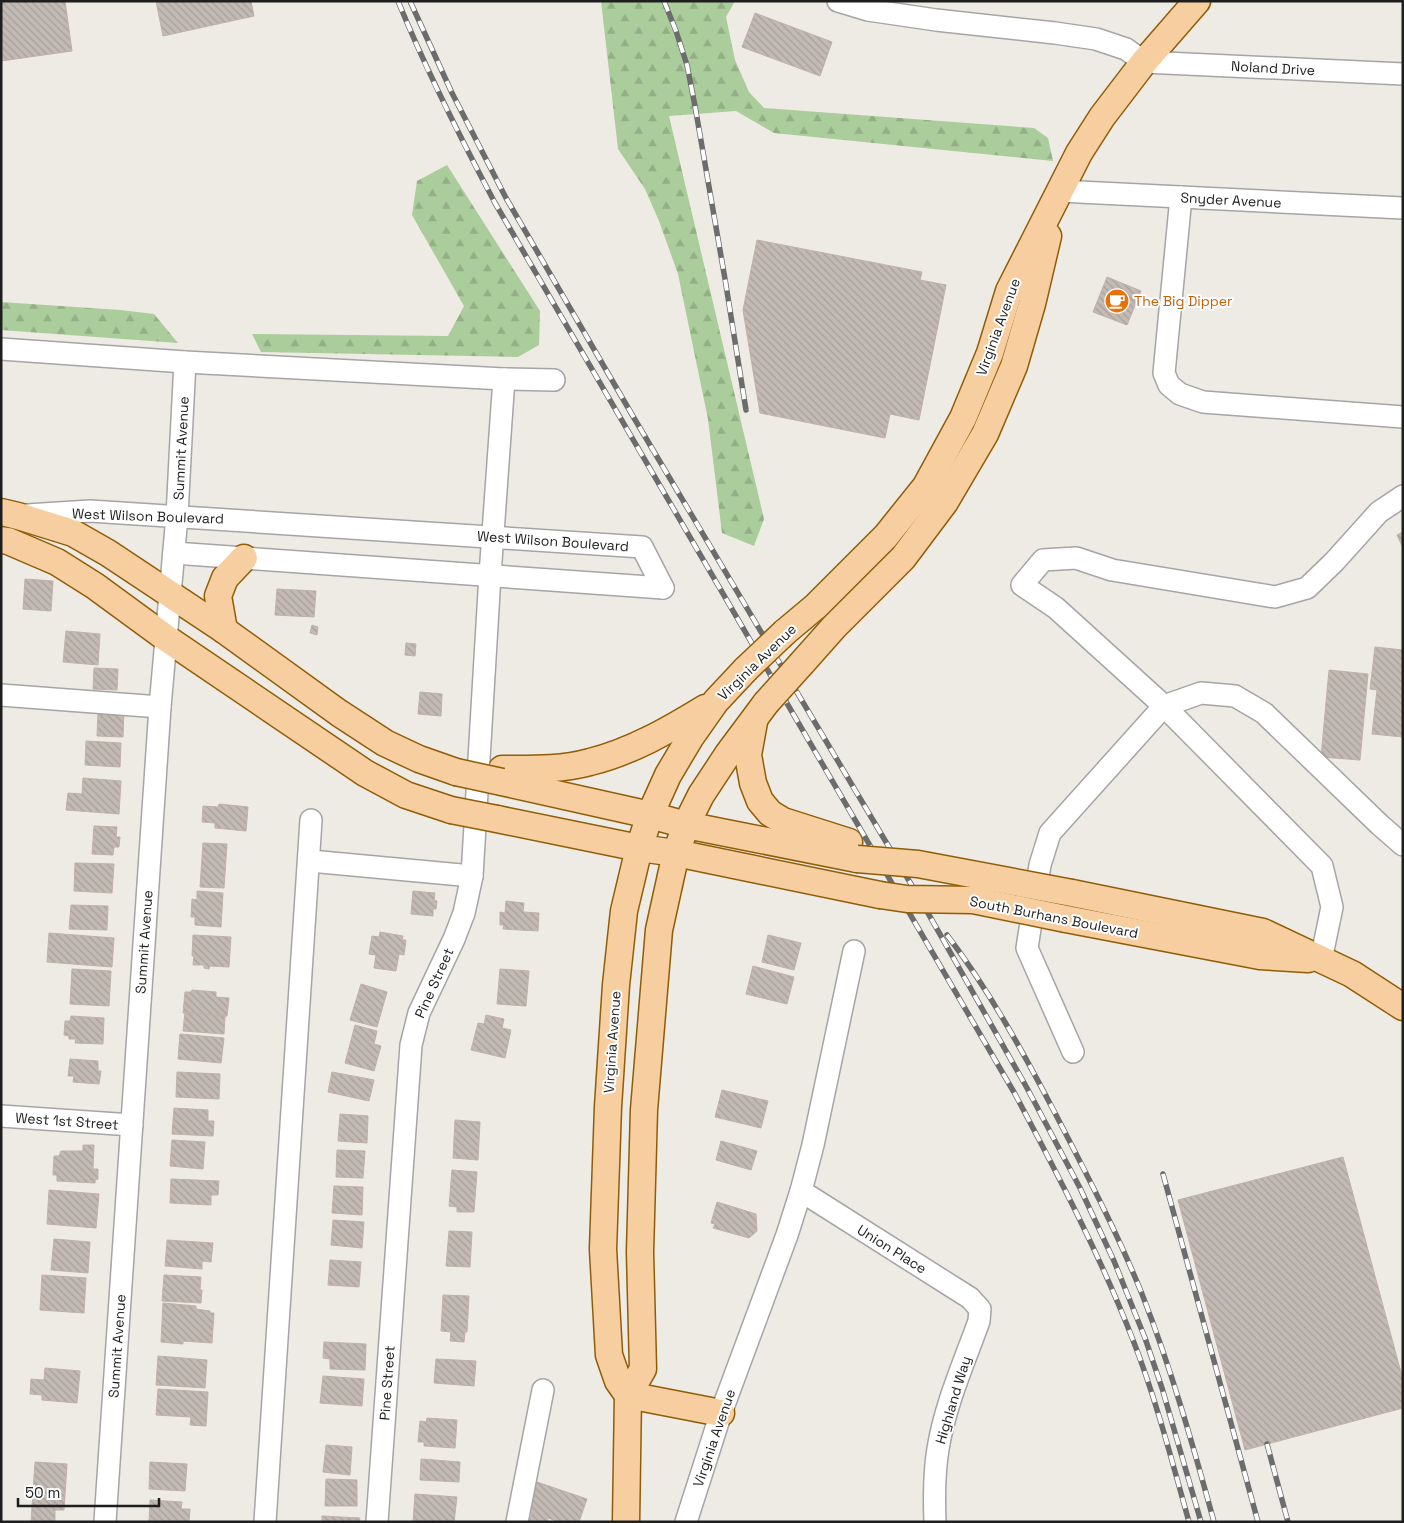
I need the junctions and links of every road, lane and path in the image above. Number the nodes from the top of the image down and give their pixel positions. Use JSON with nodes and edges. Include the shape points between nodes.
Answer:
{"nodes":[{"id":1,"x":838,"y":1,"type":"edge"},
{"id":2,"x":1197,"y":1,"type":"edge"},
{"id":3,"x":1144,"y":62,"type":"junction"},
{"id":4,"x":1403,"y":74,"type":"edge"},
{"id":5,"x":1058,"y":192,"type":"junction"},
{"id":6,"x":1181,"y":197,"type":"junction"},
{"id":7,"x":1403,"y":208,"type":"edge"},
{"id":8,"x":1,"y":349,"type":"edge"},
{"id":9,"x":185,"y":362,"type":"junction"},
{"id":10,"x":504,"y":379,"type":"junction"},
{"id":11,"x":554,"y":380,"type":"dead end"},
{"id":12,"x":1403,"y":418,"type":"edge"},
{"id":13,"x":1403,"y":496,"type":"edge"},
{"id":14,"x":10,"y":514,"type":"edge"},
{"id":15,"x":177,"y":516,"type":"junction"},
{"id":16,"x":493,"y":537,"type":"junction"},
{"id":17,"x":1,"y":540,"type":"edge"},
{"id":18,"x":174,"y":553,"type":"junction"},
{"id":19,"x":244,"y":558,"type":"junction"},
{"id":20,"x":490,"y":575,"type":"junction"},
{"id":21,"x":170,"y":594,"type":"junction"},
{"id":22,"x":224,"y":630,"type":"junction"},
{"id":23,"x":166,"y":638,"type":"junction"},
{"id":24,"x":1,"y":695,"type":"edge"},
{"id":25,"x":1,"y":700,"type":"edge"},
{"id":26,"x":716,"y":701,"type":"junction"},
{"id":27,"x":1164,"y":706,"type":"junction"},
{"id":28,"x":160,"y":707,"type":"junction"},
{"id":29,"x":760,"y":709,"type":"junction"},
{"id":30,"x":502,"y":775,"type":"junction"},
{"id":31,"x":650,"y":815,"type":"junction"},
{"id":32,"x":311,"y":820,"type":"dead end"},
{"id":33,"x":686,"y":825,"type":"junction"},
{"id":34,"x":1403,"y":845,"type":"edge"},
{"id":35,"x":639,"y":848,"type":"junction"},
{"id":36,"x":853,"y":850,"type":"junction"},
{"id":37,"x":676,"y":853,"type":"junction"},
{"id":38,"x":310,"y":860,"type":"junction"},
{"id":39,"x":472,"y":876,"type":"junction"},
{"id":40,"x":854,"y":951,"type":"dead end"},
{"id":41,"x":1321,"y":960,"type":"junction"},
{"id":42,"x":1403,"y":1007,"type":"edge"},
{"id":43,"x":1073,"y":1052,"type":"dead end"},
{"id":44,"x":1,"y":1116,"type":"edge"},
{"id":45,"x":132,"y":1125,"type":"junction"},
{"id":46,"x":801,"y":1191,"type":"junction"},
{"id":47,"x":980,"y":1309,"type":"joint"},
{"id":48,"x":543,"y":1390,"type":"dead end"},
{"id":49,"x":628,"y":1395,"type":"junction"},
{"id":50,"x":721,"y":1413,"type":"junction"},
{"id":51,"x":105,"y":1522,"type":"edge"},
{"id":52,"x":265,"y":1522,"type":"edge"},
{"id":53,"x":377,"y":1522,"type":"edge"},
{"id":54,"x":517,"y":1522,"type":"edge"},
{"id":55,"x":626,"y":1522,"type":"edge"},
{"id":56,"x":686,"y":1522,"type":"edge"},
{"id":57,"x":935,"y":1522,"type":"edge"}],
"edges":[{"from":1,"to":3,"type":"street","via":[[868,10],[1096,39],[1126,49]]},
{"from":2,"to":3,"type":"main road","name":"Virginia Avenue"},
{"from":3,"to":4,"type":"street","name":"Noland Drive"},
{"from":3,"to":5,"type":"main road","name":"Virginia Avenue","via":[[1102,117]]},
{"from":5,"to":6,"type":"street","name":"Snyder Avenue"},
{"from":5,"to":26,"type":"main road","name":"Virginia Avenue","bridge":true,"via":[[1009,291],[990,353],[963,418],[926,486],[886,536]]},
{"from":5,"to":29,"type":"main road","name":"Virginia Avenue","bridge":true,"via":[[1014,366],[986,434],[945,502],[904,558],[834,627]]},
{"from":6,"to":7,"type":"street","name":"Snyder Avenue"},
{"from":6,"to":12,"type":"street","via":[[1164,373],[1169,385],[1180,394],[1203,402]]},
{"from":8,"to":9,"type":"street"},
{"from":9,"to":10,"type":"street"},
{"from":9,"to":15,"type":"street","name":"Summit Avenue"},
{"from":10,"to":11,"type":"street"},
{"from":10,"to":16,"type":"street","name":"Pine Street"},
{"from":13,"to":27,"type":"street","via":[[1380,512],[1307,588],[1275,597],[1112,570],[1076,558],[1043,560],[1022,585],[1056,608]]},
{"from":14,"to":15,"type":"street","name":"West Wilson Boulevard","via":[[90,511]]},
{"from":14,"to":21,"type":"main road","name":"West Wilson Boulevard","via":[[73,533]]},
{"from":15,"to":16,"type":"street","name":"West Wilson Boulevard"},
{"from":15,"to":18,"type":"street","name":"Summit Avenue"},
{"from":16,"to":20,"type":"street","name":"Pine Street"},
{"from":16,"to":20,"type":"street","name":"West Wilson Boulevard","via":[[642,547],[663,588]]},
{"from":17,"to":23,"type":"main road","via":[[57,562],[96,586]]},
{"from":18,"to":19,"type":"street","name":"West Wilson Boulevard"},
{"from":18,"to":21,"type":"street","name":"Summit Avenue"},
{"from":19,"to":20,"type":"street","name":"West Wilson Boulevard"},
{"from":19,"to":22,"type":"main road","via":[[225,578],[218,596]]},
{"from":20,"to":39,"type":"street","name":"Pine Street"},
{"from":21,"to":22,"type":"main road","name":"West Wilson Boulevard"},
{"from":21,"to":23,"type":"street","name":"Summit Avenue"},
{"from":22,"to":30,"type":"main road","name":"West Wilson Boulevard","via":[[385,743],[419,759]]},
{"from":23,"to":28,"type":"street","name":"Summit Avenue"},
{"from":23,"to":35,"type":"main road","bridge":true,"via":[[365,773],[406,795],[451,810]]},
{"from":24,"to":25,"type":"street"},
{"from":24,"to":28,"type":"street"},
{"from":26,"to":30,"type":"main road","via":[[673,728],[628,750],[590,762]]},
{"from":26,"to":31,"type":"main road","name":"Virginia Avenue","via":[[668,775]]},
{"from":27,"to":34,"type":"street","via":[[1201,694],[1235,696],[1249,704],[1264,713]]},
{"from":27,"to":41,"type":"street","via":[[1322,866],[1332,908]]},
{"from":27,"to":43,"type":"street","via":[[1050,833],[1040,864],[1027,948]]},
{"from":28,"to":45,"type":"street","name":"Summit Avenue"},
{"from":29,"to":33,"type":"main road","name":"Virginia Avenue","via":[[701,795]]},
{"from":29,"to":36,"type":"main road","via":[[748,755],[760,801],[783,821]]},
{"from":30,"to":31,"type":"main road"},
{"from":31,"to":33,"type":"main road"},
{"from":31,"to":35,"type":"main road","name":"Virginia Avenue"},
{"from":32,"to":38,"type":"street"},
{"from":33,"to":36,"type":"main road","name":"South Burhans Boulevard"},
{"from":33,"to":37,"type":"main road","name":"Virginia Avenue"},
{"from":35,"to":37,"type":"main road","name":"South Burhans Boulevard"},
{"from":35,"to":49,"type":"main road","name":"Virginia Avenue","via":[[624,911],[616,985],[603,1249],[609,1355],[618,1381]]},
{"from":36,"to":41,"type":"main road","name":"South Burhans Boulevard","bridge":true,"via":[[1263,932]]},
{"from":37,"to":41,"type":"main road","name":"South Burhans Boulevard","bridge":true,"via":[[880,895],[907,899],[973,900],[1260,956]]},
{"from":37,"to":49,"type":"main road","name":"Virginia Avenue","via":[[659,930],[644,1110],[640,1252],[643,1369]]},
{"from":38,"to":39,"type":"street"},
{"from":38,"to":52,"type":"street"},
{"from":39,"to":53,"type":"street","name":"Pine Street","via":[[464,913],[419,1013],[411,1045]]},
{"from":40,"to":46,"type":"street","name":"Virginia Avenue"},
{"from":41,"to":42,"type":"main road","name":"South Burhans Boulevard","via":[[1352,974]]},
{"from":44,"to":45,"type":"street","name":"West 1st Street"},
{"from":45,"to":51,"type":"street","name":"Summit Avenue"},
{"from":46,"to":47,"type":"street","name":"Union Place","via":[[970,1298]]},
{"from":46,"to":50,"type":"street","name":"Virginia Avenue"},
{"from":47,"to":57,"type":"street","name":"Highland Way","via":[[979,1321],[952,1393],[938,1449]]},
{"from":48,"to":54,"type":"street"},
{"from":49,"to":50,"type":"main road"},
{"from":49,"to":55,"type":"main road","name":"Virginia Avenue"},
{"from":50,"to":56,"type":"street","name":"Virginia Avenue"}]}
